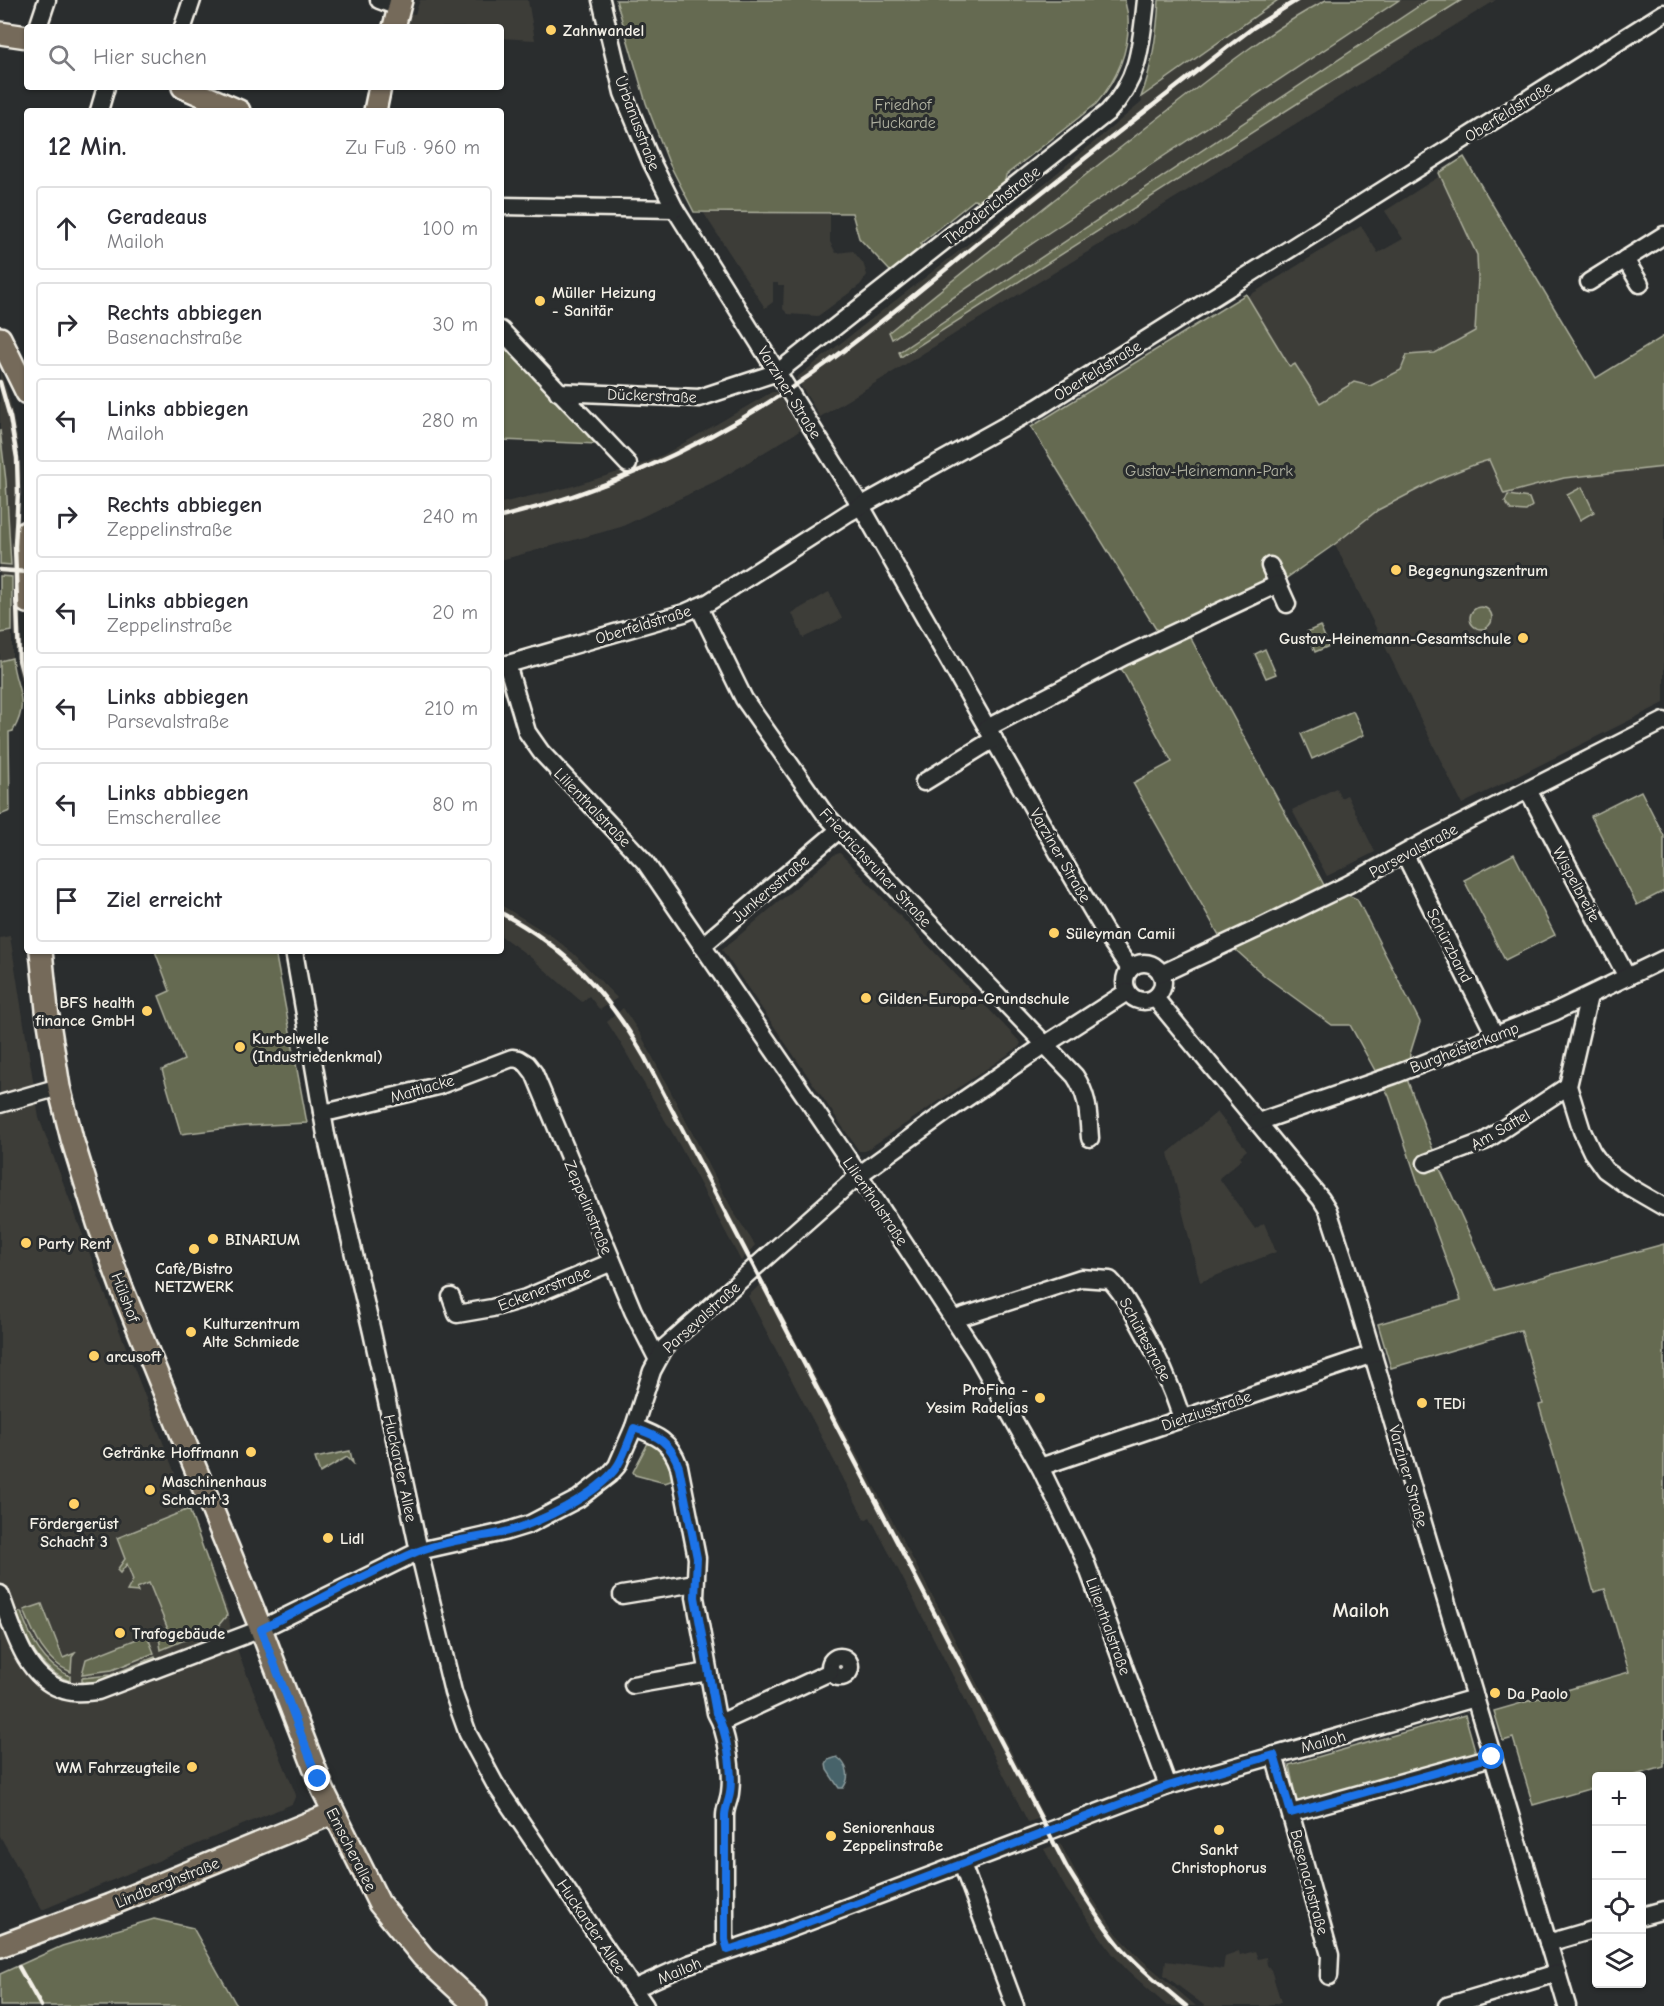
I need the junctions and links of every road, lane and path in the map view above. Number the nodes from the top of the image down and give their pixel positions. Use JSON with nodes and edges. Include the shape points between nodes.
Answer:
{"nodes":[{"id":1,"x":48,"y":0,"type":"edge"},
{"id":2,"x":192,"y":0,"type":"edge"},
{"id":3,"x":601,"y":0,"type":"edge"},
{"id":4,"x":1146,"y":0,"type":"edge"},
{"id":5,"x":1662,"y":20,"type":"edge"},
{"id":6,"x":39,"y":24,"type":"edge"},
{"id":7,"x":184,"y":24,"type":"edge"},
{"id":8,"x":0,"y":33,"type":"edge"},
{"id":9,"x":24,"y":37,"type":"edge"},
{"id":10,"x":105,"y":90,"type":"edge"},
{"id":11,"x":190,"y":90,"type":"edge"},
{"id":12,"x":379,"y":90,"type":"edge"},
{"id":13,"x":100,"y":108,"type":"edge"},
{"id":14,"x":232,"y":108,"type":"edge"},
{"id":15,"x":376,"y":108,"type":"edge"},
{"id":16,"x":504,"y":206,"type":"edge"},
{"id":17,"x":675,"y":209,"type":"junction"},
{"id":18,"x":1664,"y":235,"type":"edge"},
{"id":19,"x":1625,"y":260,"type":"junction"},
{"id":20,"x":1589,"y":282,"type":"dead end"},
{"id":21,"x":1640,"y":284,"type":"dead end"},
{"id":22,"x":504,"y":333,"type":"edge"},
{"id":23,"x":0,"y":338,"type":"edge"},
{"id":24,"x":778,"y":372,"type":"junction"},
{"id":25,"x":24,"y":382,"type":"edge"},
{"id":26,"x":558,"y":392,"type":"junction"},
{"id":27,"x":628,"y":464,"type":"dead end"},
{"id":28,"x":861,"y":506,"type":"junction"},
{"id":29,"x":1270,"y":566,"type":"dead end"},
{"id":30,"x":1278,"y":584,"type":"junction"},
{"id":31,"x":1287,"y":604,"type":"dead end"},
{"id":32,"x":699,"y":607,"type":"junction"},
{"id":33,"x":504,"y":665,"type":"edge"},
{"id":34,"x":1664,"y":722,"type":"edge"},
{"id":35,"x":990,"y":733,"type":"junction"},
{"id":36,"x":924,"y":782,"type":"dead end"},
{"id":37,"x":1528,"y":790,"type":"junction"},
{"id":38,"x":839,"y":830,"type":"junction"},
{"id":39,"x":1405,"y":855,"type":"junction"},
{"id":40,"x":702,"y":946,"type":"junction"},
{"id":41,"x":41,"y":954,"type":"edge"},
{"id":42,"x":295,"y":954,"type":"edge"},
{"id":43,"x":1664,"y":959,"type":"edge"},
{"id":44,"x":1130,"y":969,"type":"junction"},
{"id":45,"x":1161,"y":974,"type":"junction"},
{"id":46,"x":1627,"y":978,"type":"junction"},
{"id":47,"x":1127,"y":992,"type":"junction"},
{"id":48,"x":1589,"y":996,"type":"junction"},
{"id":49,"x":1155,"y":998,"type":"junction"},
{"id":50,"x":1495,"y":1035,"type":"junction"},
{"id":51,"x":1043,"y":1046,"type":"junction"},
{"id":52,"x":519,"y":1059,"type":"joint"},
{"id":53,"x":1569,"y":1086,"type":"junction"},
{"id":54,"x":59,"y":1087,"type":"junction"},
{"id":55,"x":0,"y":1104,"type":"edge"},
{"id":56,"x":322,"y":1112,"type":"junction"},
{"id":57,"x":1258,"y":1122,"type":"junction"},
{"id":58,"x":1090,"y":1138,"type":"dead end"},
{"id":59,"x":1426,"y":1163,"type":"dead end"},
{"id":60,"x":859,"y":1175,"type":"junction"},
{"id":61,"x":1664,"y":1207,"type":"edge"},
{"id":62,"x":612,"y":1262,"type":"junction"},
{"id":63,"x":451,"y":1297,"type":"dead end"},
{"id":64,"x":955,"y":1319,"type":"junction"},
{"id":65,"x":1373,"y":1354,"type":"junction"},
{"id":66,"x":657,"y":1358,"type":"junction"},
{"id":67,"x":1182,"y":1418,"type":"junction"},
{"id":68,"x":634,"y":1428,"type":"junction"},
{"id":69,"x":1040,"y":1467,"type":"junction"},
{"id":70,"x":419,"y":1551,"type":"junction"},
{"id":71,"x":695,"y":1583,"type":"junction"},
{"id":72,"x":0,"y":1594,"type":"edge"},
{"id":73,"x":622,"y":1595,"type":"dead end"},
{"id":74,"x":261,"y":1629,"type":"junction"},
{"id":75,"x":708,"y":1672,"type":"junction"},
{"id":76,"x":830,"y":1672,"type":"dead end"},
{"id":77,"x":633,"y":1685,"type":"dead end"},
{"id":78,"x":1475,"y":1698,"type":"junction"},
{"id":79,"x":722,"y":1722,"type":"junction"},
{"id":80,"x":1274,"y":1755,"type":"junction"},
{"id":81,"x":1492,"y":1757,"type":"junction"},
{"id":82,"x":1168,"y":1786,"type":"junction"},
{"id":83,"x":333,"y":1813,"type":"junction"},
{"id":84,"x":1291,"y":1813,"type":"junction"},
{"id":85,"x":962,"y":1864,"type":"junction"},
{"id":86,"x":1664,"y":1910,"type":"edge"},
{"id":87,"x":1646,"y":1915,"type":"edge"},
{"id":88,"x":1592,"y":1930,"type":"edge"},
{"id":89,"x":1548,"y":1943,"type":"junction"},
{"id":90,"x":0,"y":1946,"type":"edge"},
{"id":91,"x":728,"y":1950,"type":"junction"},
{"id":92,"x":1557,"y":1972,"type":"junction"},
{"id":93,"x":1329,"y":1976,"type":"dead end"},
{"id":94,"x":633,"y":1989,"type":"junction"},
{"id":95,"x":476,"y":2006,"type":"edge"},
{"id":96,"x":645,"y":2006,"type":"edge"},
{"id":97,"x":1015,"y":2006,"type":"edge"},
{"id":98,"x":1447,"y":2006,"type":"edge"},
{"id":99,"x":1567,"y":2006,"type":"edge"}],
"edges":[{"from":1,"to":6,"type":"street"},
{"from":2,"to":7,"type":"street"},
{"from":3,"to":17,"type":"street","name":"Urbanusstraße","via":[[623,93]]},
{"from":4,"to":24,"type":"street","name":"Theoderichstraße","via":[[1137,65],[1126,88],[1107,112]]},
{"from":5,"to":28,"type":"street","name":"Oberfeldstraße","via":[[1039,407]]},
{"from":8,"to":9,"type":"main road"},
{"from":10,"to":13,"type":"street"},
{"from":11,"to":14,"type":"main road"},
{"from":12,"to":15,"type":"main road"},
{"from":16,"to":17,"type":"street"},
{"from":17,"to":24,"type":"street","name":"Varziner Straße"},
{"from":18,"to":19,"type":"street"},
{"from":19,"to":20,"type":"street"},
{"from":19,"to":21,"type":"street"},
{"from":22,"to":26,"type":"street"},
{"from":23,"to":25,"type":"main road"},
{"from":24,"to":26,"type":"street","name":"Dückerstraße","via":[[699,398]]},
{"from":24,"to":28,"type":"street","name":"Varziner Straße"},
{"from":26,"to":27,"type":"street"},
{"from":28,"to":32,"type":"street","name":"Oberfeldstraße"},
{"from":28,"to":35,"type":"street","name":"Varziner Straße"},
{"from":29,"to":30,"type":"street"},
{"from":30,"to":31,"type":"street"},
{"from":30,"to":35,"type":"street","via":[[1125,656]]},
{"from":32,"to":33,"type":"street","name":"Oberfeldstraße"},
{"from":32,"to":38,"type":"street","name":"Friedrichsruher Straße","via":[[744,699]]},
{"from":33,"to":40,"type":"street","name":"Lilienthalstraße","via":[[527,732],[541,752],[645,862]]},
{"from":34,"to":37,"type":"street","name":"Parsevalstraße"},
{"from":35,"to":36,"type":"street"},
{"from":35,"to":44,"type":"street","name":"Varziner Straße"},
{"from":37,"to":39,"type":"street","name":"Parsevalstraße"},
{"from":37,"to":46,"type":"street","name":"Wispelbreite"},
{"from":38,"to":40,"type":"street","name":"Junkersstraße"},
{"from":38,"to":51,"type":"street","name":"Friedrichsruher Straße"},
{"from":39,"to":45,"type":"street","name":"Parsevalstraße"},
{"from":39,"to":50,"type":"street","name":"Schürzband"},
{"from":40,"to":60,"type":"street","name":"Lilienthalstraße"},
{"from":41,"to":54,"type":"main road","name":"Hülshof"},
{"from":42,"to":56,"type":"street","name":"Huckarder Allee"},
{"from":43,"to":46,"type":"street","name":"Burgheisterkamp"},
{"from":44,"to":45,"type":"street","via":[[1148,964]]},
{"from":44,"to":47,"type":"street","via":[[1125,980]]},
{"from":45,"to":49,"type":"street","via":[[1162,988]]},
{"from":46,"to":48,"type":"street","name":"Burgheisterkamp"},
{"from":47,"to":49,"type":"street","via":[[1137,1000]]},
{"from":47,"to":51,"type":"street","name":"Parsevalstraße"},
{"from":48,"to":50,"type":"street","name":"Burgheisterkamp"},
{"from":48,"to":53,"type":"street"},
{"from":49,"to":57,"type":"street","name":"Varziner Straße"},
{"from":50,"to":57,"type":"street","name":"Burgheisterkamp"},
{"from":51,"to":58,"type":"street","name":"Friedrichsruher Straße","via":[[1083,1088]]},
{"from":51,"to":60,"type":"street","name":"Parsevalstraße"},
{"from":52,"to":56,"type":"street","name":"Mattlacke","via":[[503,1060],[429,1088]]},
{"from":52,"to":62,"type":"street","name":"Zeppelinstraße","via":[[534,1073]]},
{"from":53,"to":59,"type":"street","name":"Am Sattel","via":[[1485,1141]]},
{"from":53,"to":61,"type":"street","via":[[1582,1131],[1599,1161],[1614,1178]]},
{"from":54,"to":55,"type":"street"},
{"from":54,"to":74,"type":"main road","name":"Hülshof","via":[[117,1275]]},
{"from":56,"to":70,"type":"street","name":"Huckarder Allee"},
{"from":57,"to":65,"type":"street","name":"Varziner Straße","via":[[1328,1210]]},
{"from":60,"to":64,"type":"street","name":"Lilienthalstraße"},
{"from":60,"to":66,"type":"street","name":"Parsevalstraße"},
{"from":62,"to":63,"type":"street","name":"Eckenerstraße","via":[[492,1308],[457,1314]]},
{"from":62,"to":66,"type":"street","name":"Zeppelinstraße"},
{"from":64,"to":67,"type":"street","name":"Schüttestraße","via":[[1081,1278],[1110,1280],[1151,1344],[1169,1379]]},
{"from":64,"to":69,"type":"street","name":"Lilienthalstraße"},
{"from":65,"to":67,"type":"street","name":"Dietziusstraße"},
{"from":65,"to":78,"type":"street","name":"Varziner Straße"},
{"from":66,"to":68,"type":"street","name":"Parsevalstraße"},
{"from":67,"to":69,"type":"street","name":"Dietziusstraße"},
{"from":68,"to":70,"type":"street","name":"Parsevalstraße","via":[[617,1466],[578,1499],[530,1524]]},
{"from":68,"to":71,"type":"street","via":[[654,1435],[674,1453],[697,1558]]},
{"from":69,"to":82,"type":"street","name":"Lilienthalstraße","via":[[1084,1558]]},
{"from":70,"to":74,"type":"street","name":"Parsevalstraße"},
{"from":70,"to":94,"type":"street","name":"Huckarder Allee","via":[[445,1667],[472,1743],[495,1784]]},
{"from":71,"to":73,"type":"street"},
{"from":71,"to":75,"type":"street"},
{"from":72,"to":74,"type":"street","name":"Parsevalstraße","via":[[33,1668],[61,1689],[77,1692],[98,1691]]},
{"from":74,"to":83,"type":"main road","name":"Emscherallee"},
{"from":75,"to":77,"type":"street"},
{"from":75,"to":79,"type":"street","via":[[716,1713]]},
{"from":76,"to":79,"type":"street"},
{"from":78,"to":80,"type":"street","name":"Mailoh"},
{"from":78,"to":81,"type":"street","name":"Varziner Straße"},
{"from":79,"to":91,"type":"street","via":[[730,1792],[725,1810]]},
{"from":80,"to":82,"type":"street","name":"Mailoh"},
{"from":80,"to":84,"type":"street","name":"Basenachstraße"},
{"from":81,"to":84,"type":"street"},
{"from":81,"to":89,"type":"street","name":"Varziner Straße"},
{"from":82,"to":85,"type":"street","name":"Mailoh"},
{"from":83,"to":90,"type":"main road","name":"Lindberghstraße"},
{"from":83,"to":95,"type":"main road","name":"Emscherallee","via":[[379,1903],[423,1957]]},
{"from":84,"to":93,"type":"street","name":"Basenachstraße","via":[[1330,1955]]},
{"from":85,"to":91,"type":"street","name":"Mailoh"},
{"from":85,"to":97,"type":"street"},
{"from":86,"to":87,"type":"street"},
{"from":88,"to":89,"type":"street"},
{"from":89,"to":92,"type":"street","name":"Varziner Straße"},
{"from":91,"to":94,"type":"street","name":"Mailoh"},
{"from":92,"to":98,"type":"street"},
{"from":92,"to":99,"type":"street","name":"Varziner Straße"},
{"from":94,"to":96,"type":"street","name":"Huckarder Allee"}]}
